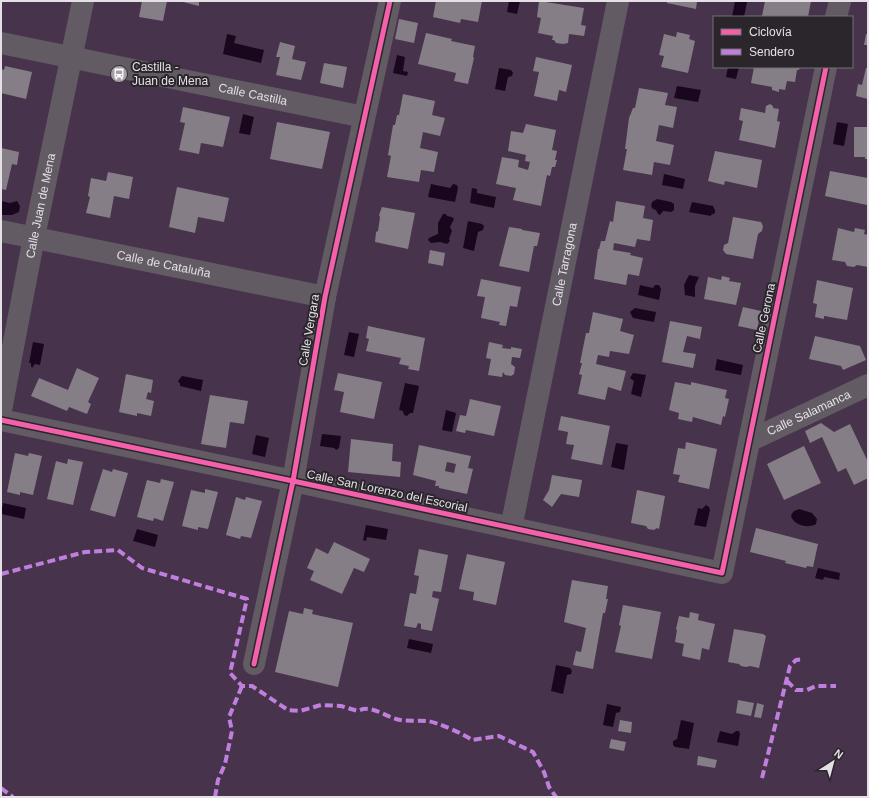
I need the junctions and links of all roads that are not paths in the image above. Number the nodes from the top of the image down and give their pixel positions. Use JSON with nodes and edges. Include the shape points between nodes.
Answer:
{"nodes":[{"id":1,"x":83,"y":1,"type":"edge"},
{"id":2,"x":390,"y":1,"type":"edge"},
{"id":3,"x":618,"y":1,"type":"edge"},
{"id":4,"x":840,"y":1,"type":"edge"},
{"id":5,"x":836,"y":16,"type":"edge"},
{"id":6,"x":1,"y":43,"type":"edge"},
{"id":7,"x":71,"y":58,"type":"junction"},
{"id":8,"x":826,"y":68,"type":"edge"},
{"id":9,"x":364,"y":116,"type":"junction"},
{"id":10,"x":1,"y":231,"type":"edge"},
{"id":11,"x":34,"y":237,"type":"junction"},
{"id":12,"x":325,"y":297,"type":"junction"},
{"id":13,"x":868,"y":385,"type":"edge"},
{"id":14,"x":1,"y":410,"type":"edge"},
{"id":15,"x":1,"y":420,"type":"edge"},
{"id":16,"x":749,"y":442,"type":"junction"},
{"id":17,"x":293,"y":481,"type":"junction"},
{"id":18,"x":510,"y":528,"type":"junction"},
{"id":19,"x":722,"y":573,"type":"joint"},
{"id":20,"x":254,"y":664,"type":"dead end"}],
"edges":[{"from":1,"to":7,"type":"street","name":"Calle Juan de Mena"},
{"from":2,"to":9,"type":"street","name":"Calle Vergara"},
{"from":3,"to":18,"type":"street","name":"Calle Tarragona"},
{"from":4,"to":5,"type":"street"},
{"from":6,"to":7,"type":"street","name":"Calle Castilla"},
{"from":7,"to":9,"type":"street","name":"Calle Castilla"},
{"from":7,"to":11,"type":"street","name":"Calle Juan de Mena"},
{"from":8,"to":16,"type":"street","name":"Calle Gerona"},
{"from":9,"to":12,"type":"street","name":"Calle Vergara"},
{"from":10,"to":11,"type":"street","name":"Calle de Cataluña"},
{"from":11,"to":12,"type":"street","name":"Calle de Cataluña"},
{"from":11,"to":14,"type":"street","name":"Calle Juan de Mena"},
{"from":12,"to":17,"type":"street","name":"Calle Vergara"},
{"from":13,"to":16,"type":"street","name":"Calle Salamanca"},
{"from":15,"to":17,"type":"street","name":"Calle San Lorenzo del Escorial"},
{"from":16,"to":19,"type":"street","name":"Calle Gerona"},
{"from":17,"to":18,"type":"street","name":"Calle San Lorenzo del Escorial"},
{"from":17,"to":20,"type":"street","name":"Calle Vergara"},
{"from":18,"to":19,"type":"street","name":"Calle San Lorenzo del Escorial"}]}
